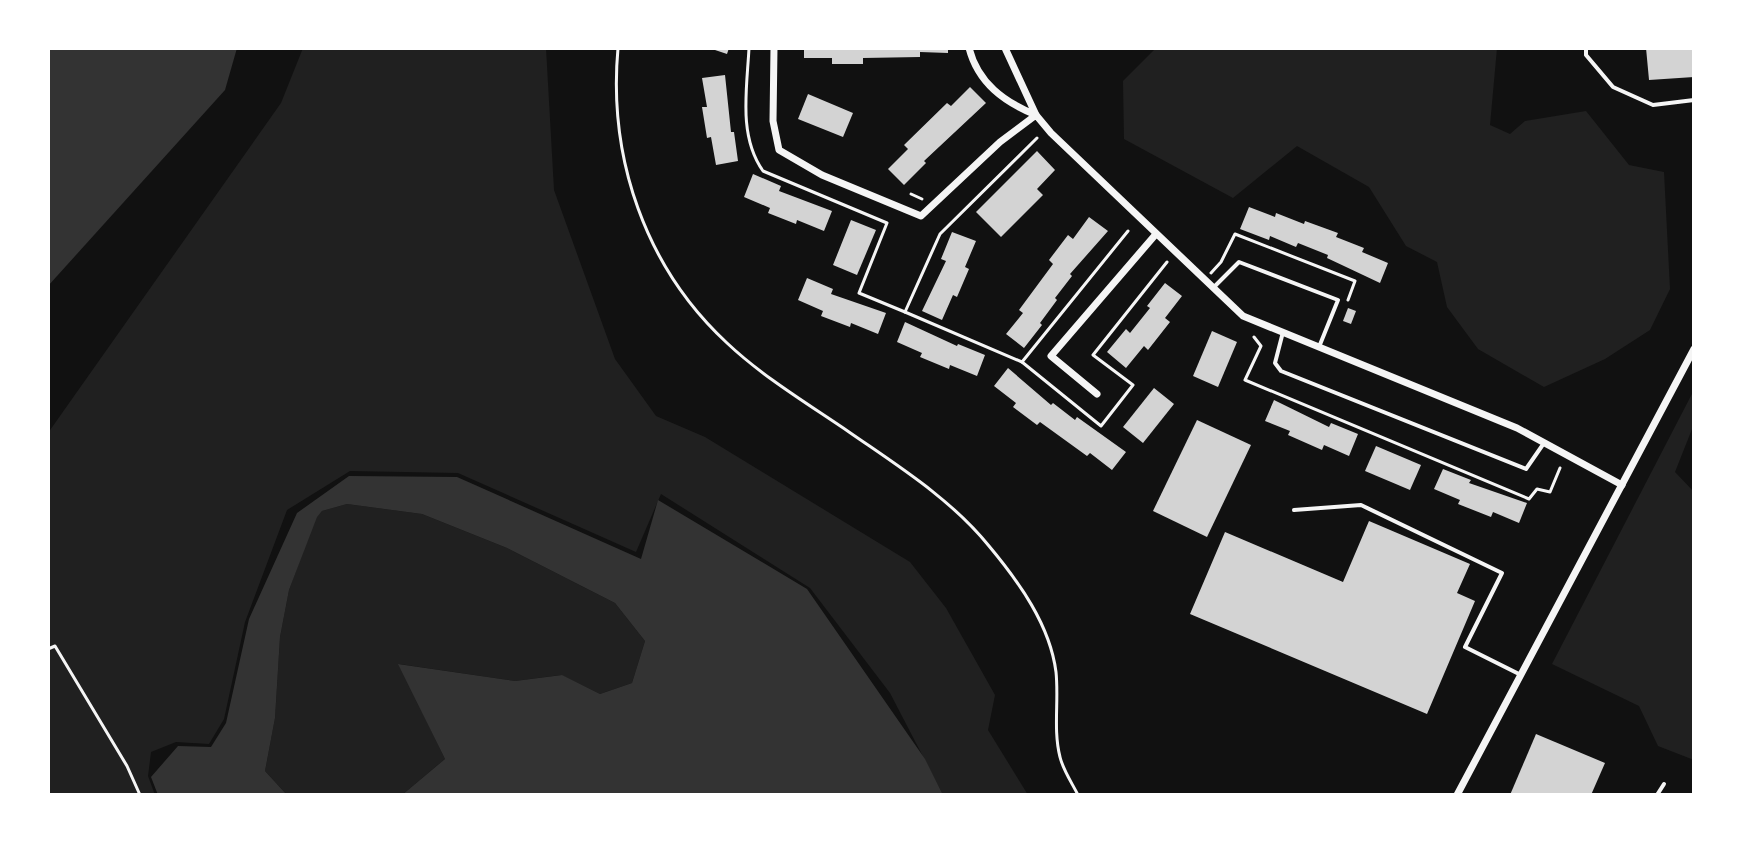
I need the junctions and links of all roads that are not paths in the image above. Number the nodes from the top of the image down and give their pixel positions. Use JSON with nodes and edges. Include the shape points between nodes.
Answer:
{"nodes":[{"id":1,"x":774,"y":48,"type":"edge"},
{"id":2,"x":969,"y":48,"type":"edge"},
{"id":3,"x":1005,"y":48,"type":"edge"},
{"id":4,"x":1586,"y":48,"type":"edge"},
{"id":5,"x":1694,"y":100,"type":"edge"},
{"id":6,"x":1036,"y":115,"type":"junction"},
{"id":7,"x":1156,"y":234,"type":"junction"},
{"id":8,"x":1213,"y":289,"type":"junction"},
{"id":9,"x":1283,"y":332,"type":"junction"},
{"id":10,"x":1319,"y":347,"type":"junction"},
{"id":11,"x":1694,"y":349,"type":"edge"},
{"id":12,"x":1097,"y":394,"type":"dead end"},
{"id":13,"x":1544,"y":443,"type":"junction"},
{"id":14,"x":1622,"y":485,"type":"junction"},
{"id":15,"x":1294,"y":510,"type":"dead end"},
{"id":16,"x":1521,"y":675,"type":"junction"},
{"id":17,"x":1664,"y":784,"type":"dead end"},
{"id":18,"x":1457,"y":795,"type":"edge"},
{"id":19,"x":1657,"y":795,"type":"edge"}],
"edges":[{"from":1,"to":6,"type":"street","via":[[773,121],[779,150],[822,175],[921,216]]},
{"from":2,"to":6,"type":"street","via":[[980,74],[998,94]]},
{"from":3,"to":6,"type":"street"},
{"from":4,"to":5,"type":"lane","via":[[1613,87],[1653,105]]},
{"from":6,"to":7,"type":"street"},
{"from":7,"to":8,"type":"street"},
{"from":7,"to":12,"type":"street","via":[[1051,356]]},
{"from":8,"to":9,"type":"street","via":[[1243,316]]},
{"from":8,"to":10,"type":"lane","via":[[1239,262],[1338,300]]},
{"from":9,"to":10,"type":"street"},
{"from":9,"to":13,"type":"lane","via":[[1275,363],[1281,371],[1526,469]]},
{"from":10,"to":13,"type":"street"},
{"from":11,"to":14,"type":"street"},
{"from":13,"to":14,"type":"street"},
{"from":14,"to":16,"type":"street"},
{"from":15,"to":16,"type":"lane","via":[[1361,505],[1502,573],[1465,647]]},
{"from":16,"to":18,"type":"street"},
{"from":17,"to":19,"type":"lane"}]}
